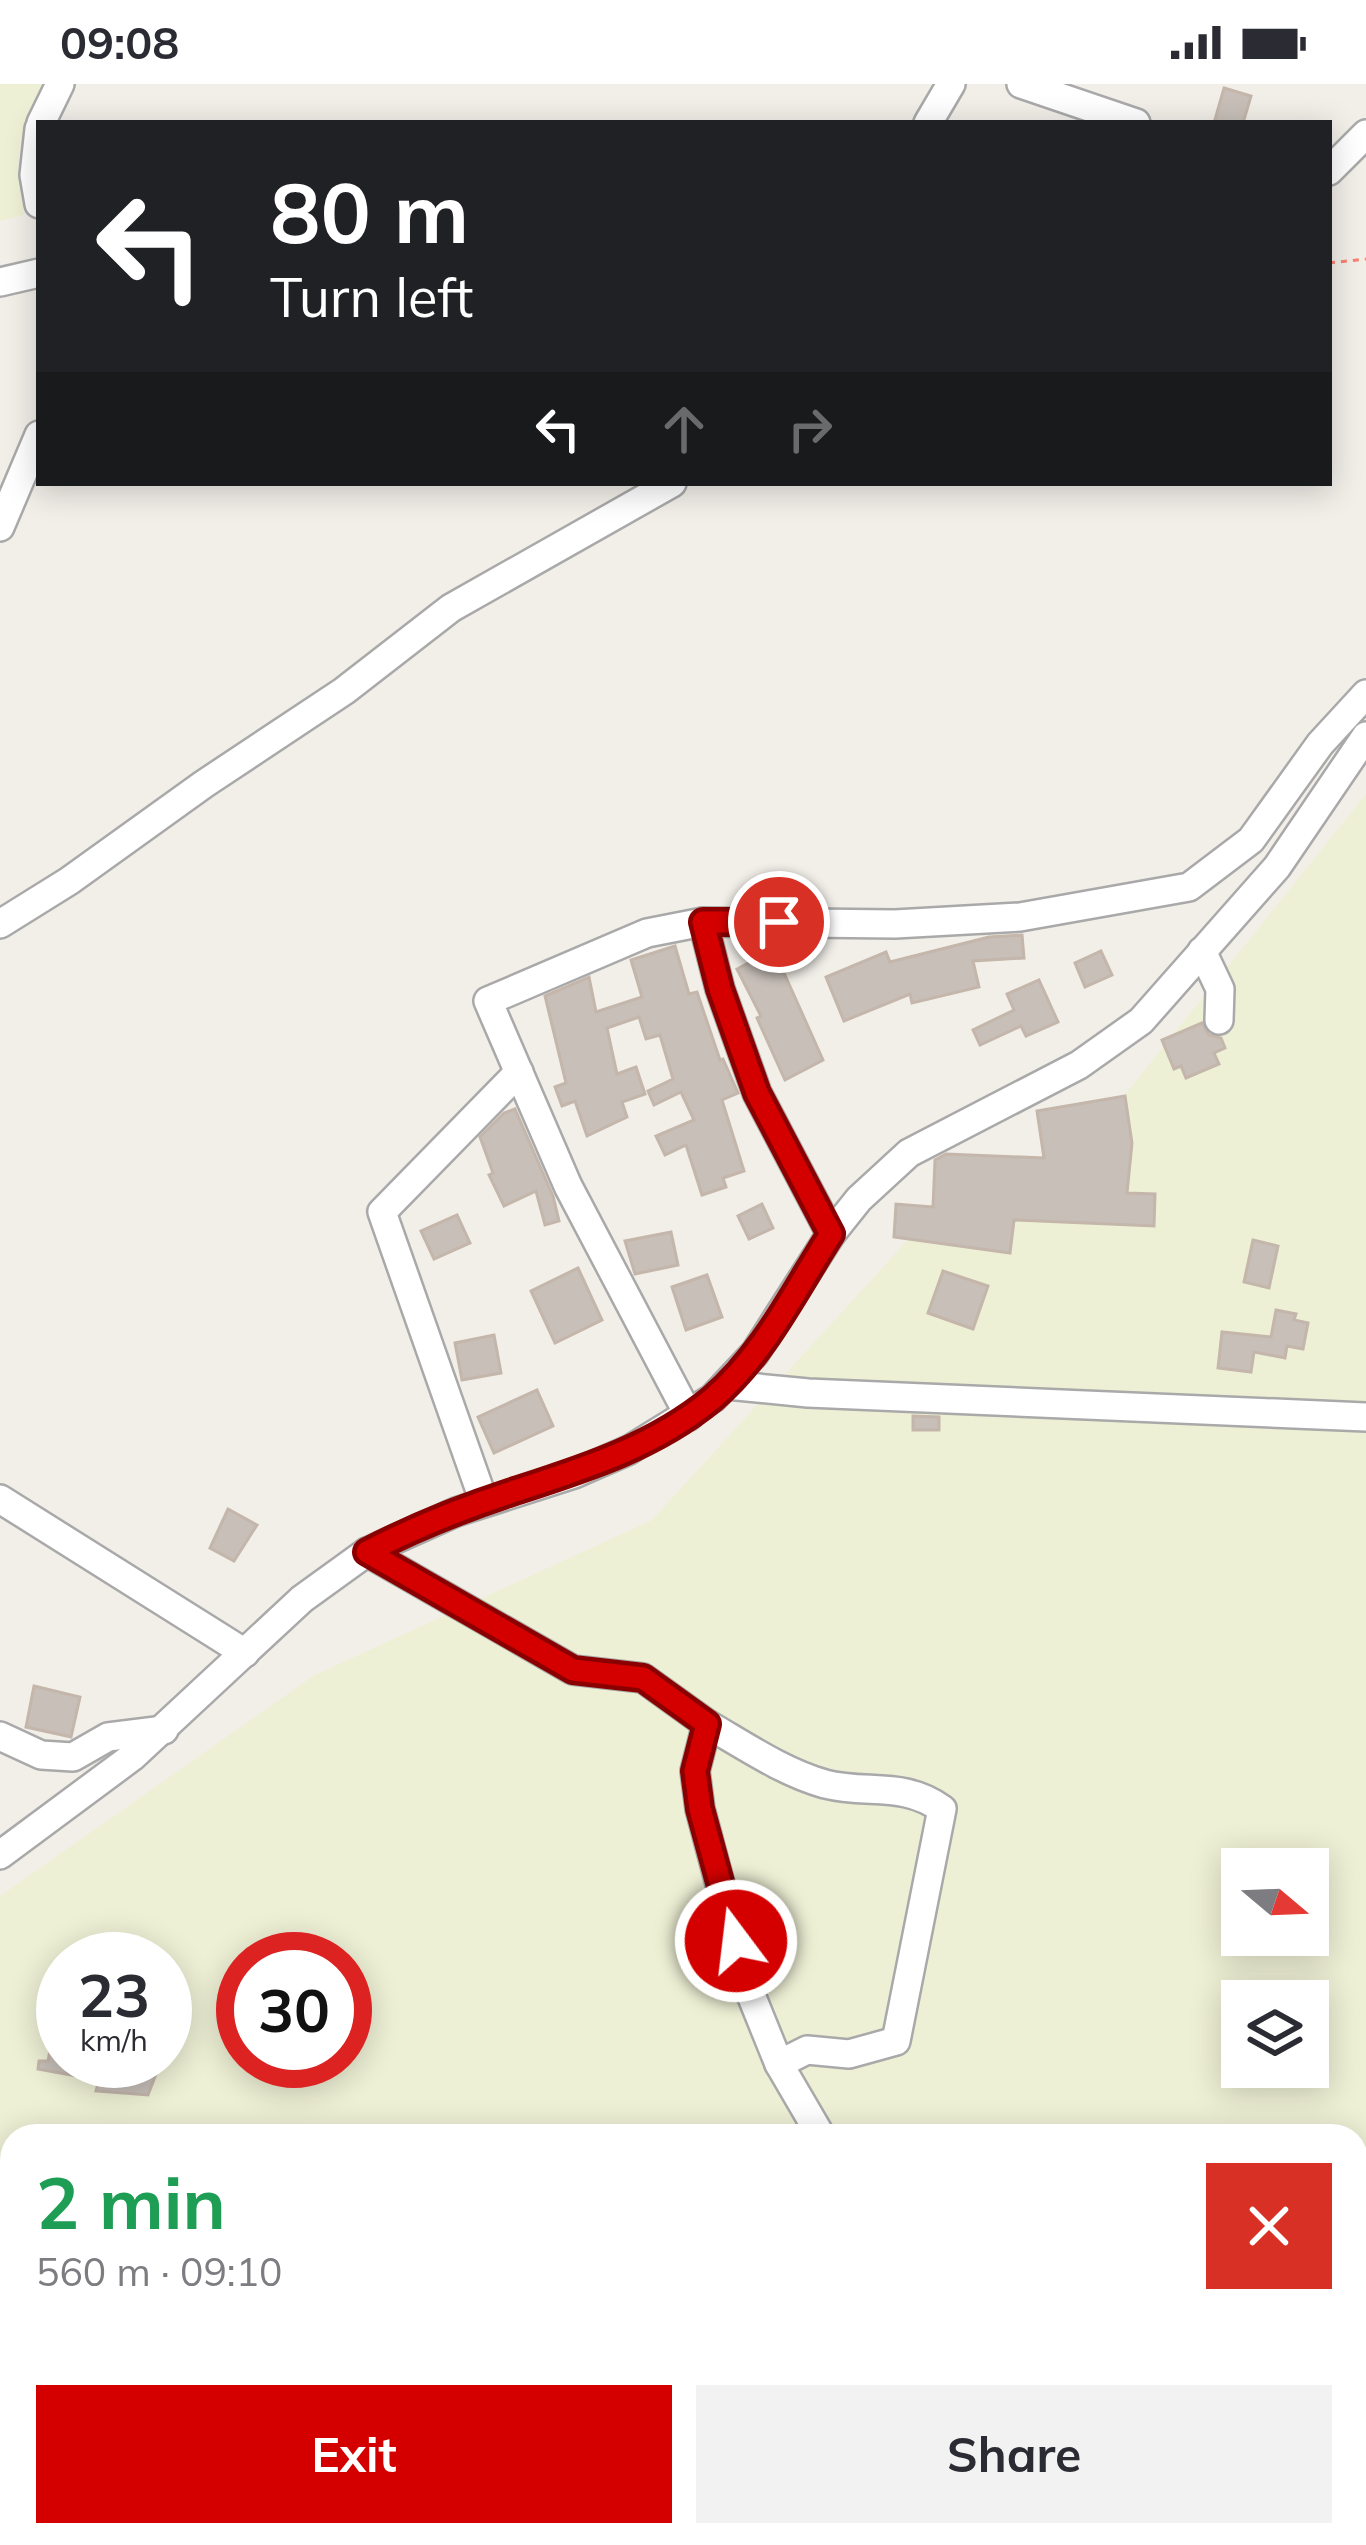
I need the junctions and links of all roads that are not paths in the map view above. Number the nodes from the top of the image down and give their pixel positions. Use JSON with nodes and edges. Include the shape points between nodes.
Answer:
{"nodes":[{"id":1,"x":60,"y":84,"type":"edge"},
{"id":2,"x":951,"y":84,"type":"edge"},
{"id":3,"x":1021,"y":84,"type":"edge"},
{"id":4,"x":43,"y":120,"type":"edge"},
{"id":5,"x":930,"y":120,"type":"edge"},
{"id":6,"x":1127,"y":120,"type":"edge"},
{"id":7,"x":1366,"y":134,"type":"edge"},
{"id":8,"x":1332,"y":168,"type":"edge"},
{"id":9,"x":36,"y":274,"type":"edge"},
{"id":10,"x":0,"y":282,"type":"edge"},
{"id":11,"x":36,"y":442,"type":"edge"},
{"id":12,"x":668,"y":486,"type":"edge"},
{"id":13,"x":0,"y":527,"type":"edge"},
{"id":14,"x":1366,"y":694,"type":"edge"},
{"id":15,"x":1366,"y":736,"type":"edge"},
{"id":16,"x":703,"y":922,"type":"junction"},
{"id":17,"x":0,"y":924,"type":"edge"},
{"id":18,"x":1202,"y":951,"type":"junction"},
{"id":19,"x":1219,"y":1020,"type":"dead end"},
{"id":20,"x":519,"y":1072,"type":"junction"},
{"id":21,"x":831,"y":1234,"type":"junction"},
{"id":22,"x":727,"y":1384,"type":"junction"},
{"id":23,"x":689,"y":1416,"type":"junction"},
{"id":24,"x":1366,"y":1417,"type":"edge"},
{"id":25,"x":0,"y":1499,"type":"edge"},
{"id":26,"x":484,"y":1502,"type":"junction"},
{"id":27,"x":367,"y":1552,"type":"junction"},
{"id":28,"x":244,"y":1653,"type":"junction"},
{"id":29,"x":707,"y":1724,"type":"junction"},
{"id":30,"x":164,"y":1730,"type":"junction"},
{"id":31,"x":0,"y":1736,"type":"edge"},
{"id":32,"x":0,"y":1855,"type":"edge"},
{"id":33,"x":779,"y":2064,"type":"junction"},
{"id":34,"x":814,"y":2124,"type":"edge"}],
"edges":[{"from":1,"to":4,"type":"street"},
{"from":2,"to":5,"type":"street"},
{"from":3,"to":6,"type":"street"},
{"from":7,"to":8,"type":"street"},
{"from":9,"to":10,"type":"street"},
{"from":11,"to":13,"type":"street"},
{"from":12,"to":17,"type":"street","via":[[451,608],[344,691]]},
{"from":14,"to":16,"type":"street","via":[[1251,839],[1189,887],[1020,917]]},
{"from":15,"to":18,"type":"street","via":[[1277,867]]},
{"from":16,"to":20,"type":"street","via":[[647,933],[488,1001]]},
{"from":16,"to":21,"type":"street","via":[[757,1093]]},
{"from":18,"to":19,"type":"street","via":[[1220,989]]},
{"from":18,"to":21,"type":"street","via":[[1141,1022],[1079,1065],[909,1153]]},
{"from":20,"to":23,"type":"street","via":[[568,1186]]},
{"from":20,"to":26,"type":"street","via":[[382,1212]]},
{"from":21,"to":22,"type":"street"},
{"from":22,"to":23,"type":"street"},
{"from":22,"to":24,"type":"street"},
{"from":23,"to":26,"type":"street","via":[[574,1474]]},
{"from":25,"to":28,"type":"street"},
{"from":26,"to":27,"type":"street"},
{"from":27,"to":28,"type":"street"},
{"from":27,"to":29,"type":"street","via":[[573,1670],[643,1678]]},
{"from":28,"to":30,"type":"street"},
{"from":29,"to":33,"type":"street","via":[[695,1771],[700,1809],[747,1985]]},
{"from":29,"to":33,"type":"street","via":[[826,1784],[921,1794],[942,1809],[896,2041],[849,2054],[807,2050]]},
{"from":30,"to":31,"type":"street","via":[[108,1737],[73,1757],[41,1755]]},
{"from":30,"to":32,"type":"street"},
{"from":33,"to":34,"type":"street"}]}
